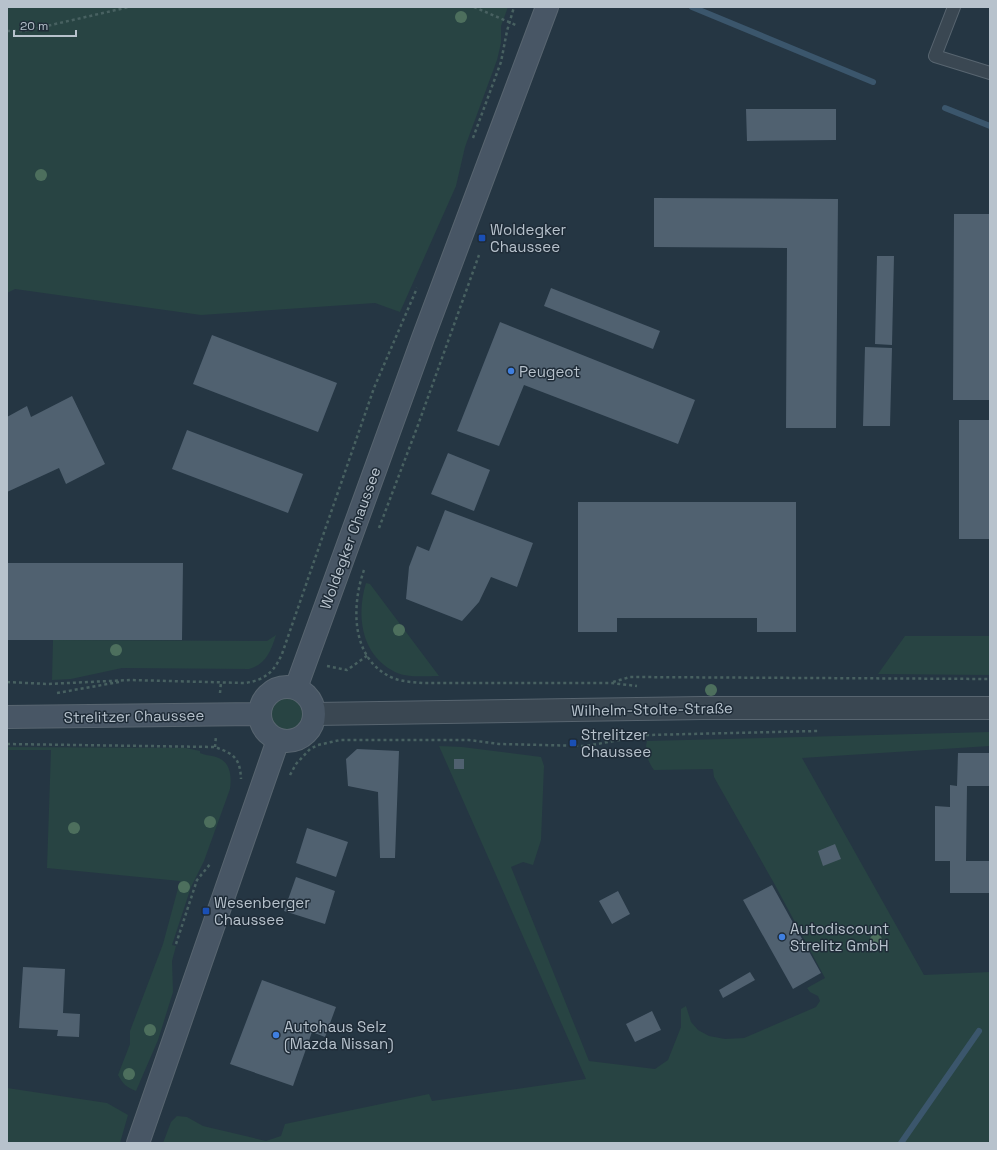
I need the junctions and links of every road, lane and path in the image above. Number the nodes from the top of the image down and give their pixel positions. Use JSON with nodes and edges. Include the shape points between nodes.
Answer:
{"nodes":[{"id":1,"x":129,"y":7,"type":"edge"},
{"id":2,"x":474,"y":7,"type":"edge"},
{"id":3,"x":514,"y":7,"type":"edge"},
{"id":4,"x":548,"y":7,"type":"edge"},
{"id":5,"x":954,"y":7,"type":"edge"},
{"id":6,"x":509,"y":22,"type":"junction"},
{"id":7,"x":7,"y":31,"type":"edge"},
{"id":8,"x":538,"y":33,"type":"junction"},
{"id":9,"x":990,"y":73,"type":"edge"},
{"id":10,"x":472,"y":140,"type":"dead end"},
{"id":11,"x":481,"y":250,"type":"dead end"},
{"id":12,"x":418,"y":285,"type":"dead end"},
{"id":13,"x":376,"y":534,"type":"dead end"},
{"id":14,"x":366,"y":564,"type":"dead end"},
{"id":15,"x":368,"y":655,"type":"junction"},
{"id":16,"x":347,"y":670,"type":"dead end"},
{"id":17,"x":990,"y":679,"type":"edge"},
{"id":18,"x":130,"y":680,"type":"junction"},
{"id":19,"x":7,"y":682,"type":"edge"},
{"id":20,"x":296,"y":688,"type":"junction"},
{"id":21,"x":55,"y":694,"type":"dead end"},
{"id":22,"x":990,"y":708,"type":"edge"},
{"id":23,"x":260,"y":714,"type":"junction"},
{"id":24,"x":315,"y":714,"type":"junction"},
{"id":25,"x":7,"y":717,"type":"edge"},
{"id":26,"x":646,"y":735,"type":"dead end"},
{"id":27,"x":278,"y":740,"type":"junction"},
{"id":28,"x":7,"y":744,"type":"edge"},
{"id":29,"x":292,"y":772,"type":"dead end"},
{"id":30,"x":239,"y":785,"type":"dead end"},
{"id":31,"x":213,"y":857,"type":"dead end"},
{"id":32,"x":176,"y":944,"type":"dead end"},
{"id":33,"x":138,"y":1143,"type":"edge"}],
"edges":[{"from":1,"to":7,"type":"path","via":[[24,31]]},
{"from":2,"to":6,"type":"path"},
{"from":3,"to":6,"type":"path"},
{"from":4,"to":8,"type":"main road","name":"Woldegker Chaussee"},
{"from":5,"to":9,"type":"lane","via":[[935,56]]},
{"from":6,"to":8,"type":"path"},
{"from":6,"to":10,"type":"path","via":[[501,62]]},
{"from":8,"to":20,"type":"main road","name":"Woldegker Chaussee"},
{"from":11,"to":13,"type":"path"},
{"from":12,"to":18,"type":"path","via":[[374,388],[282,654],[270,673],[254,682]]},
{"from":14,"to":15,"type":"path","via":[[355,617],[362,645]]},
{"from":15,"to":16,"type":"path"},
{"from":15,"to":17,"type":"path","via":[[374,664],[392,677],[406,682],[423,683],[610,683],[630,677]]},
{"from":18,"to":19,"type":"path","via":[[48,684]]},
{"from":18,"to":21,"type":"path"},
{"from":20,"to":23,"type":"main road","via":[[283,687],[271,692],[263,702]]},
{"from":20,"to":24,"type":"main road","via":[[311,701]]},
{"from":22,"to":24,"type":"street","name":"Wilhelm-Stolte-Straße","via":[[702,708]]},
{"from":23,"to":25,"type":"main road","name":"Strelitzer Chaussee"},
{"from":23,"to":27,"type":"main road","via":[[263,727]]},
{"from":24,"to":27,"type":"main road","via":[[312,726],[303,736],[291,741]]},
{"from":26,"to":29,"type":"path","via":[[586,746],[499,744],[469,740],[340,740],[318,745],[310,750]]},
{"from":27,"to":33,"type":"main road"},
{"from":28,"to":30,"type":"path","via":[[215,748],[238,760]]},
{"from":31,"to":32,"type":"path","via":[[211,865],[198,880]]}]}
